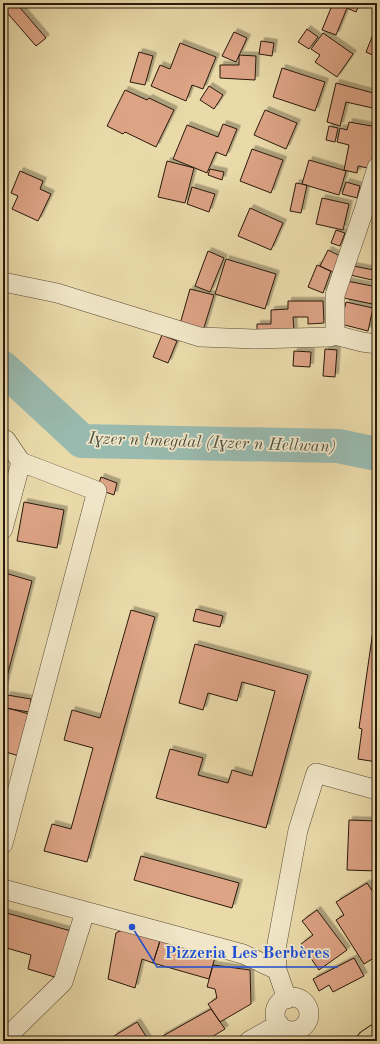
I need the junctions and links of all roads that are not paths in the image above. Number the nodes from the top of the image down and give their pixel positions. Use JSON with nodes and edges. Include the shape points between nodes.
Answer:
{"nodes":[{"id":1,"x":377,"y":168,"type":"edge"},
{"id":2,"x":3,"y":282,"type":"edge"},
{"id":3,"x":335,"y":335,"type":"junction"},
{"id":4,"x":377,"y":344,"type":"edge"},
{"id":5,"x":3,"y":439,"type":"edge"},
{"id":6,"x":21,"y":462,"type":"junction"},
{"id":7,"x":3,"y":529,"type":"edge"},
{"id":8,"x":377,"y":790,"type":"edge"},
{"id":9,"x":3,"y":844,"type":"edge"},
{"id":10,"x":3,"y":889,"type":"edge"},
{"id":11,"x":85,"y":912,"type":"junction"},
{"id":12,"x":277,"y":970,"type":"junction"},
{"id":13,"x":287,"y":999,"type":"junction"},
{"id":14,"x":279,"y":1024,"type":"junction"},
{"id":15,"x":3,"y":1035,"type":"edge"},
{"id":16,"x":305,"y":1035,"type":"edge"},
{"id":17,"x":377,"y":1035,"type":"edge"},
{"id":18,"x":249,"y":1041,"type":"edge"},
{"id":19,"x":368,"y":1041,"type":"edge"}],
"edges":[{"from":1,"to":3,"type":"street","via":[[335,295]]},
{"from":2,"to":3,"type":"street","via":[[57,293],[200,337],[255,339]]},
{"from":3,"to":4,"type":"street"},
{"from":5,"to":6,"type":"street"},
{"from":6,"to":7,"type":"street"},
{"from":6,"to":9,"type":"street","via":[[97,491]]},
{"from":8,"to":12,"type":"street","via":[[316,773],[298,830],[276,949]]},
{"from":10,"to":11,"type":"street"},
{"from":11,"to":12,"type":"street","via":[[243,954]]},
{"from":11,"to":15,"type":"street","via":[[63,982],[8,1036]]},
{"from":12,"to":13,"type":"street"},
{"from":13,"to":14,"type":"street","via":[[282,1001],[276,1010]]},
{"from":13,"to":16,"type":"street","via":[[297,998],[308,1009]]},
{"from":14,"to":16,"type":"street","via":[[284,1029]]},
{"from":14,"to":18,"type":"street"},
{"from":17,"to":19,"type":"main road"}]}
